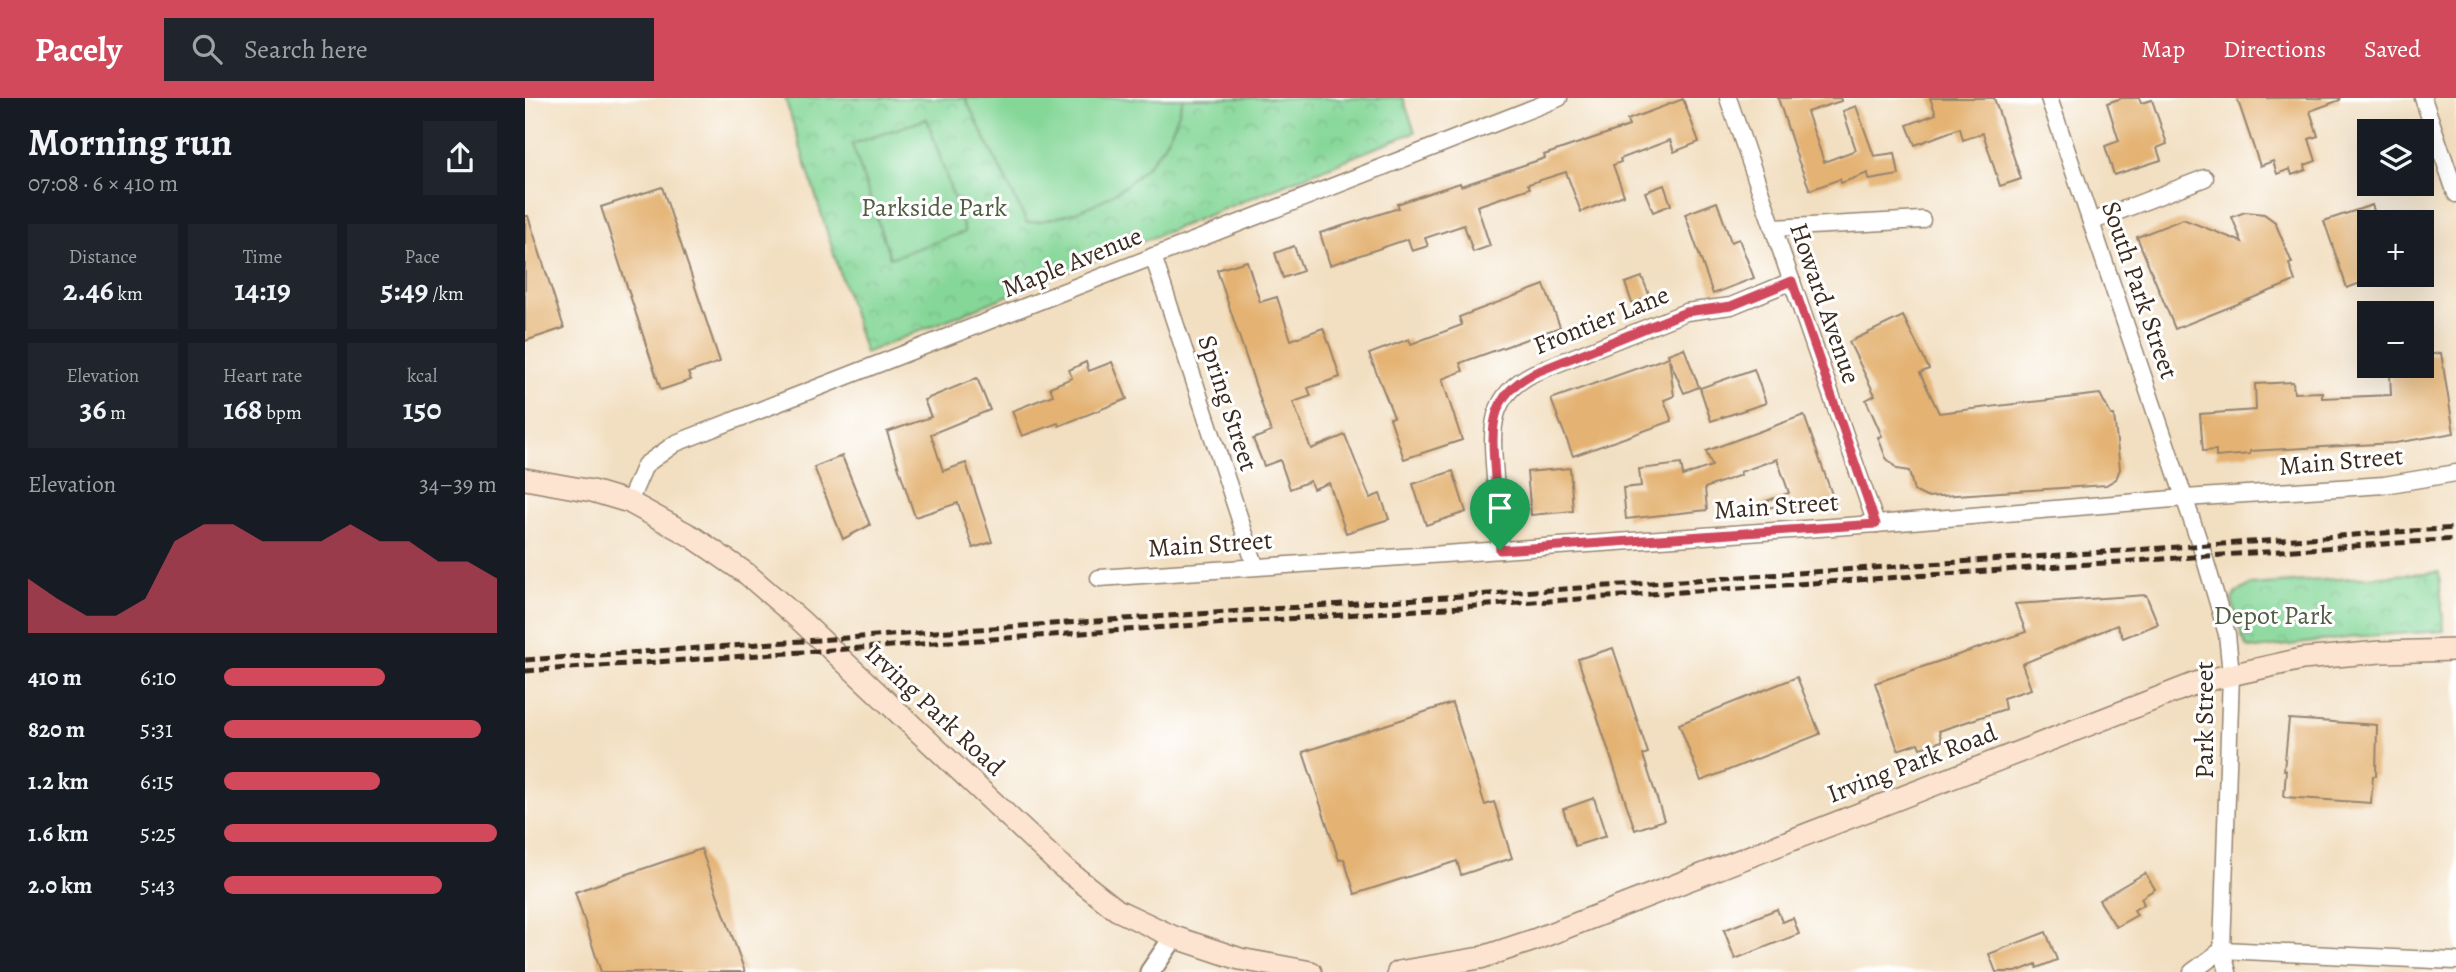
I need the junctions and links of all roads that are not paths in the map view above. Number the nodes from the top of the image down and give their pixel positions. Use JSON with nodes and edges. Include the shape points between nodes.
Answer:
{"nodes":[{"id":1,"x":1559,"y":98,"type":"edge"},
{"id":2,"x":1728,"y":98,"type":"edge"},
{"id":3,"x":2049,"y":98,"type":"edge"},
{"id":4,"x":2423,"y":98,"type":"edge"},
{"id":5,"x":2205,"y":178,"type":"dead end"},
{"id":6,"x":2456,"y":194,"type":"edge"},
{"id":7,"x":1922,"y":220,"type":"dead end"},
{"id":8,"x":2091,"y":222,"type":"junction"},
{"id":9,"x":1773,"y":228,"type":"junction"},
{"id":10,"x":1153,"y":256,"type":"junction"},
{"id":11,"x":1792,"y":281,"type":"junction"},
{"id":12,"x":2456,"y":473,"type":"edge"},
{"id":13,"x":525,"y":479,"type":"edge"},
{"id":14,"x":2185,"y":498,"type":"junction"},
{"id":15,"x":629,"y":502,"type":"junction"},
{"id":16,"x":1876,"y":524,"type":"junction"},
{"id":17,"x":1500,"y":550,"type":"junction"},
{"id":18,"x":1255,"y":565,"type":"junction"},
{"id":19,"x":1099,"y":578,"type":"dead end"},
{"id":20,"x":2456,"y":650,"type":"edge"},
{"id":21,"x":2231,"y":674,"type":"junction"},
{"id":22,"x":1174,"y":937,"type":"junction"},
{"id":23,"x":2222,"y":950,"type":"junction"},
{"id":24,"x":2456,"y":961,"type":"edge"},
{"id":25,"x":1150,"y":972,"type":"edge"},
{"id":26,"x":1311,"y":972,"type":"edge"},
{"id":27,"x":1398,"y":972,"type":"edge"},
{"id":28,"x":2192,"y":972,"type":"edge"},
{"id":29,"x":2228,"y":972,"type":"edge"}],
"edges":[{"from":1,"to":10,"type":"street","name":"Maple Avenue"},
{"from":2,"to":9,"type":"street","name":"Howard Avenue"},
{"from":3,"to":8,"type":"street","name":"South Park Street"},
{"from":4,"to":6,"type":"street"},
{"from":5,"to":8,"type":"street"},
{"from":7,"to":9,"type":"street"},
{"from":8,"to":14,"type":"street","name":"South Park Street"},
{"from":9,"to":11,"type":"street","name":"Howard Avenue"},
{"from":10,"to":15,"type":"street","name":"Maple Avenue","via":[[676,443],[645,465]]},
{"from":10,"to":18,"type":"street","name":"Spring Street"},
{"from":11,"to":16,"type":"street","name":"Howard Avenue"},
{"from":11,"to":17,"type":"street","name":"Frontier Lane","via":[[1731,306],[1686,312],[1534,373],[1514,386],[1500,404],[1493,425]]},
{"from":12,"to":14,"type":"street","name":"Main Street","via":[[2384,485]]},
{"from":13,"to":15,"type":"main road","name":"Irving Park Road"},
{"from":14,"to":16,"type":"street","name":"Main Street"},
{"from":14,"to":21,"type":"street","name":"Park Street","via":[[2227,634]]},
{"from":15,"to":22,"type":"main road","name":"Irving Park Road","via":[[747,574],[1061,865],[1117,910]]},
{"from":16,"to":17,"type":"street","name":"Main Street"},
{"from":17,"to":18,"type":"street","name":"Main Street"},
{"from":18,"to":19,"type":"street","name":"Main Street"},
{"from":20,"to":21,"type":"main road","name":"Irving Park Road","via":[[2302,659]]},
{"from":21,"to":23,"type":"street","name":"Park Street"},
{"from":21,"to":27,"type":"main road","name":"Irving Park Road","via":[[2199,682],[1534,940],[1480,958]]},
{"from":22,"to":25,"type":"street"},
{"from":22,"to":26,"type":"main road","name":"Irving Park Road","via":[[1240,959]]},
{"from":23,"to":24,"type":"street"},
{"from":23,"to":28,"type":"street"},
{"from":23,"to":29,"type":"street","name":"Park Street"}]}
